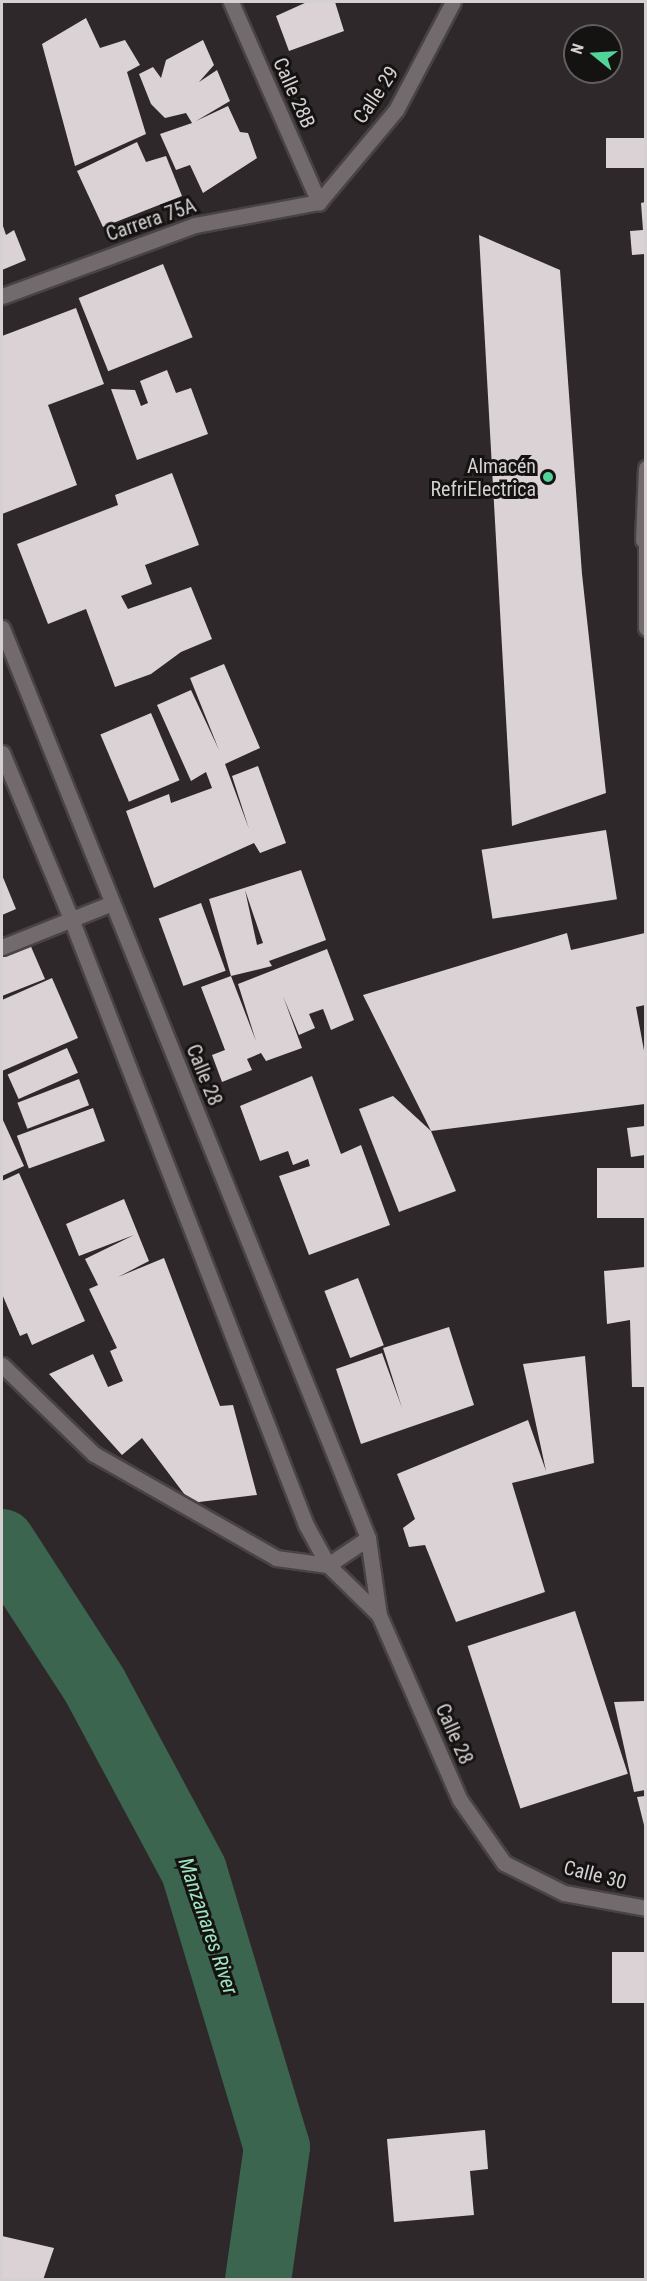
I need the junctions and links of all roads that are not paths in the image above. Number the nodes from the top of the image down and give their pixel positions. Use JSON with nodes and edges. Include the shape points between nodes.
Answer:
{"nodes":[{"id":1,"x":231,"y":2,"type":"edge"},
{"id":2,"x":453,"y":2,"type":"edge"},
{"id":3,"x":319,"y":202,"type":"junction"},
{"id":4,"x":2,"y":296,"type":"edge"},
{"id":5,"x":645,"y":468,"type":"edge"},
{"id":6,"x":644,"y":540,"type":"edge"},
{"id":7,"x":2,"y":628,"type":"edge"},
{"id":8,"x":645,"y":628,"type":"edge"},
{"id":9,"x":2,"y":753,"type":"edge"},
{"id":10,"x":112,"y":903,"type":"junction"},
{"id":11,"x":70,"y":916,"type":"junction"},
{"id":12,"x":2,"y":947,"type":"edge"},
{"id":13,"x":2,"y":1365,"type":"edge"},
{"id":14,"x":368,"y":1538,"type":"junction"},
{"id":15,"x":328,"y":1565,"type":"junction"},
{"id":16,"x":378,"y":1614,"type":"junction"},
{"id":17,"x":504,"y":1863,"type":"joint"},
{"id":18,"x":645,"y":1908,"type":"edge"}],
"edges":[{"from":1,"to":3,"type":"street","name":"Calle 28B"},
{"from":2,"to":3,"type":"street","name":"Calle 29","via":[[396,110]]},
{"from":3,"to":4,"type":"street","name":"Carrera 75A","via":[[195,225]]},
{"from":5,"to":6,"type":"street"},
{"from":6,"to":8,"type":"street"},
{"from":7,"to":10,"type":"street","name":"Calle 28"},
{"from":9,"to":11,"type":"street","name":"Calle 28"},
{"from":10,"to":11,"type":"street"},
{"from":10,"to":14,"type":"street","name":"Calle 28"},
{"from":11,"to":12,"type":"street"},
{"from":11,"to":15,"type":"street","name":"Calle 28","via":[[306,1525]]},
{"from":13,"to":15,"type":"street","via":[[94,1454],[276,1558]]},
{"from":14,"to":15,"type":"street"},
{"from":14,"to":16,"type":"street","name":"Calle 28"},
{"from":15,"to":16,"type":"street","name":"Calle 28"},
{"from":16,"to":17,"type":"street","name":"Calle 28","via":[[460,1800]]},
{"from":17,"to":18,"type":"street","name":"Calle 30","via":[[564,1893]]}]}
